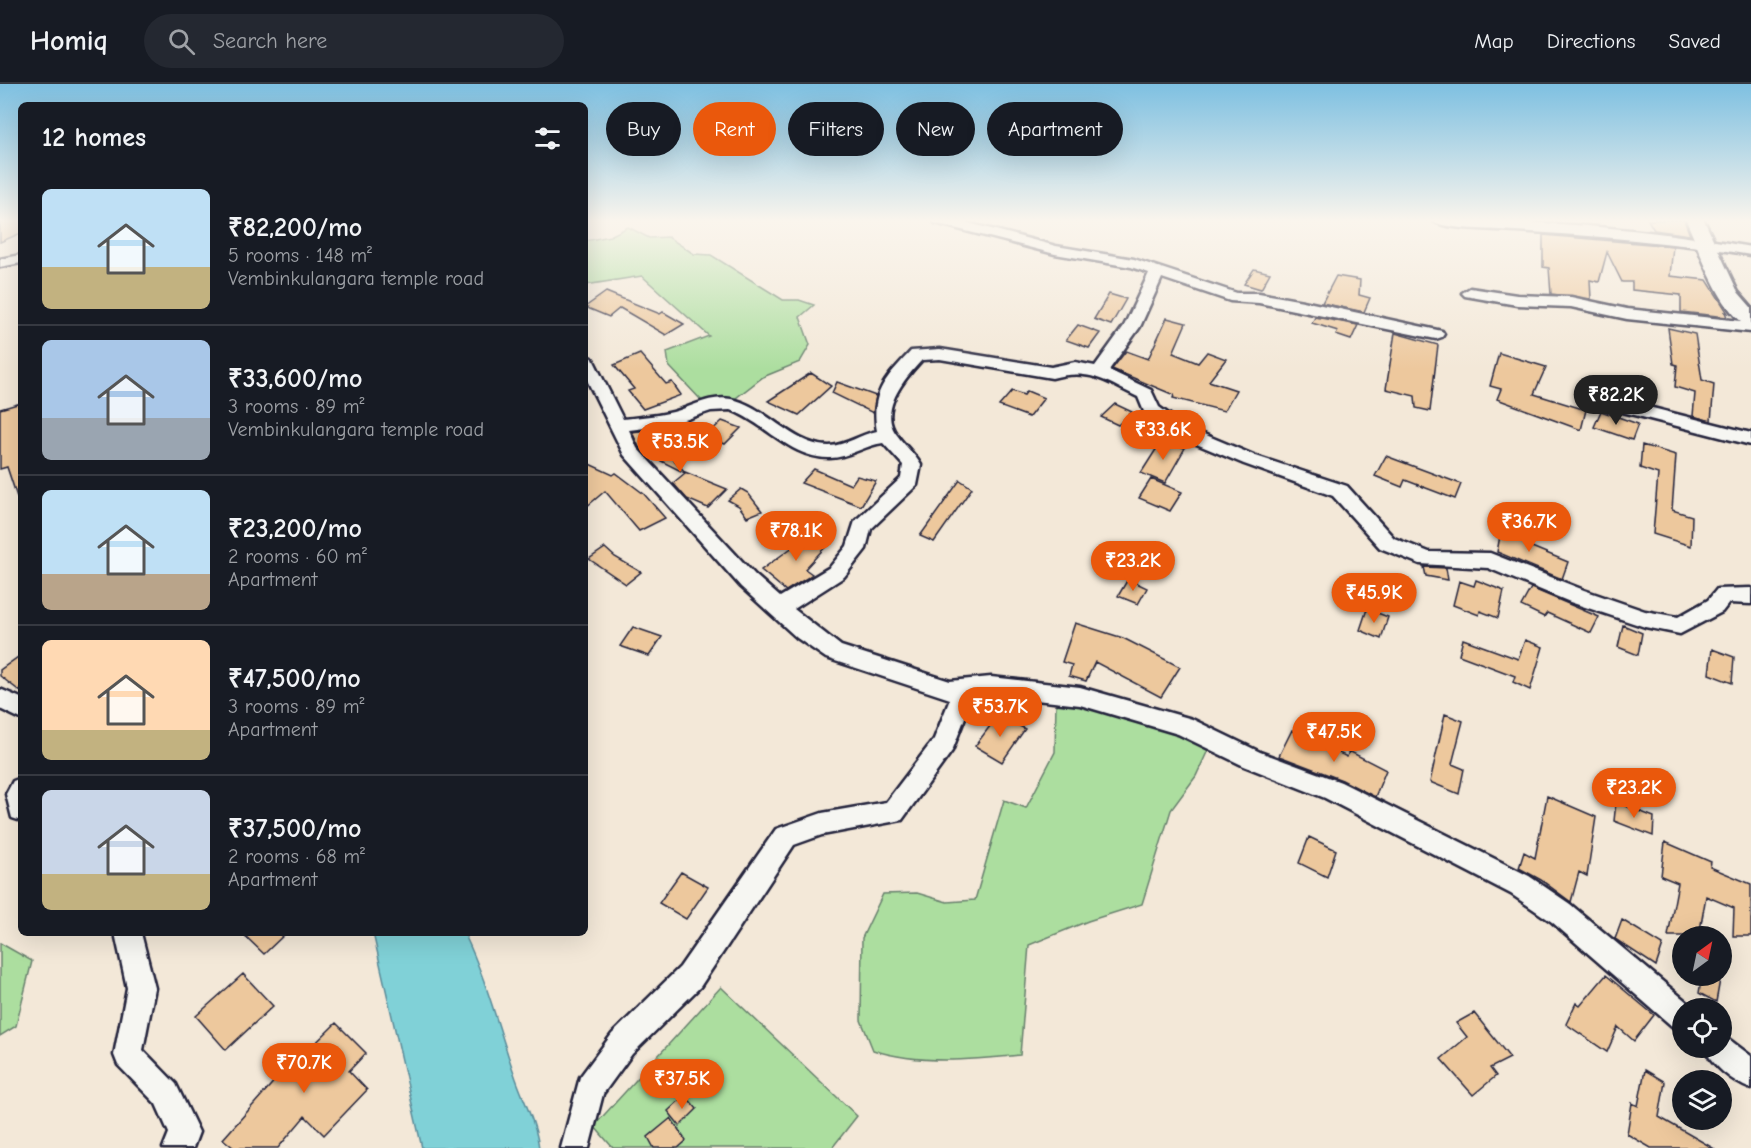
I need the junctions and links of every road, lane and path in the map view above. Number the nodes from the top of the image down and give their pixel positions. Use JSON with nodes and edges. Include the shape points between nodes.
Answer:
{"nodes":[{"id":1,"x":1154,"y":270,"type":"edge"},
{"id":2,"x":1718,"y":270,"type":"edge"},
{"id":3,"x":1158,"y":271,"type":"junction"},
{"id":4,"x":1470,"y":293,"type":"dead end"},
{"id":5,"x":1751,"y":320,"type":"edge"},
{"id":6,"x":1751,"y":327,"type":"edge"},
{"id":7,"x":1436,"y":334,"type":"dead end"},
{"id":8,"x":588,"y":365,"type":"edge"},
{"id":9,"x":1098,"y":373,"type":"junction"},
{"id":10,"x":1613,"y":404,"type":"dead end"},
{"id":11,"x":618,"y":426,"type":"junction"},
{"id":12,"x":887,"y":436,"type":"junction"},
{"id":13,"x":1751,"y":439,"type":"edge"},
{"id":14,"x":1751,"y":596,"type":"edge"},
{"id":15,"x":779,"y":608,"type":"junction"},
{"id":16,"x":965,"y":688,"type":"junction"},
{"id":17,"x":0,"y":698,"type":"edge"},
{"id":18,"x":18,"y":707,"type":"edge"},
{"id":19,"x":129,"y":936,"type":"edge"},
{"id":20,"x":1672,"y":1008,"type":"edge"},
{"id":21,"x":1731,"y":1058,"type":"edge"},
{"id":22,"x":1751,"y":1075,"type":"edge"},
{"id":23,"x":576,"y":1145,"type":"dead end"},
{"id":24,"x":178,"y":1148,"type":"edge"}],
"edges":[{"from":1,"to":3,"type":"street"},
{"from":2,"to":5,"type":"main road","via":[[1729,294]]},
{"from":3,"to":7,"type":"street","via":[[1236,298],[1259,298]]},
{"from":3,"to":9,"type":"street","via":[[1132,327]]},
{"from":4,"to":6,"type":"street","via":[[1571,302],[1627,314]]},
{"from":8,"to":11,"type":"street"},
{"from":9,"to":12,"type":"street","via":[[1078,366],[1052,373],[940,354],[917,355],[892,381],[882,411]]},
{"from":9,"to":14,"type":"street","via":[[1145,394],[1151,410],[1181,431],[1340,491],[1387,543],[1427,559],[1490,561],[1577,596],[1680,626],[1715,606],[1724,595]]},
{"from":10,"to":13,"type":"street"},
{"from":11,"to":12,"type":"street","via":[[677,417],[712,405],[730,405],[746,410],[807,447],[826,452]]},
{"from":11,"to":15,"type":"street","via":[[630,451],[682,511]]},
{"from":12,"to":15,"type":"street","via":[[912,465],[910,480],[862,526],[856,549],[837,572]]},
{"from":15,"to":16,"type":"street","via":[[834,652],[950,690]]},
{"from":16,"to":20,"type":"street","via":[[991,686],[1080,696],[1184,726],[1252,759],[1334,790],[1528,890],[1561,913]]},
{"from":16,"to":23,"type":"street","via":[[944,744],[893,812],[822,824],[785,837],[690,977],[622,1044],[590,1087]]},
{"from":17,"to":18,"type":"street"},
{"from":19,"to":24,"type":"street","via":[[141,988],[128,1054],[166,1094],[184,1132]]},
{"from":21,"to":22,"type":"street"}]}
